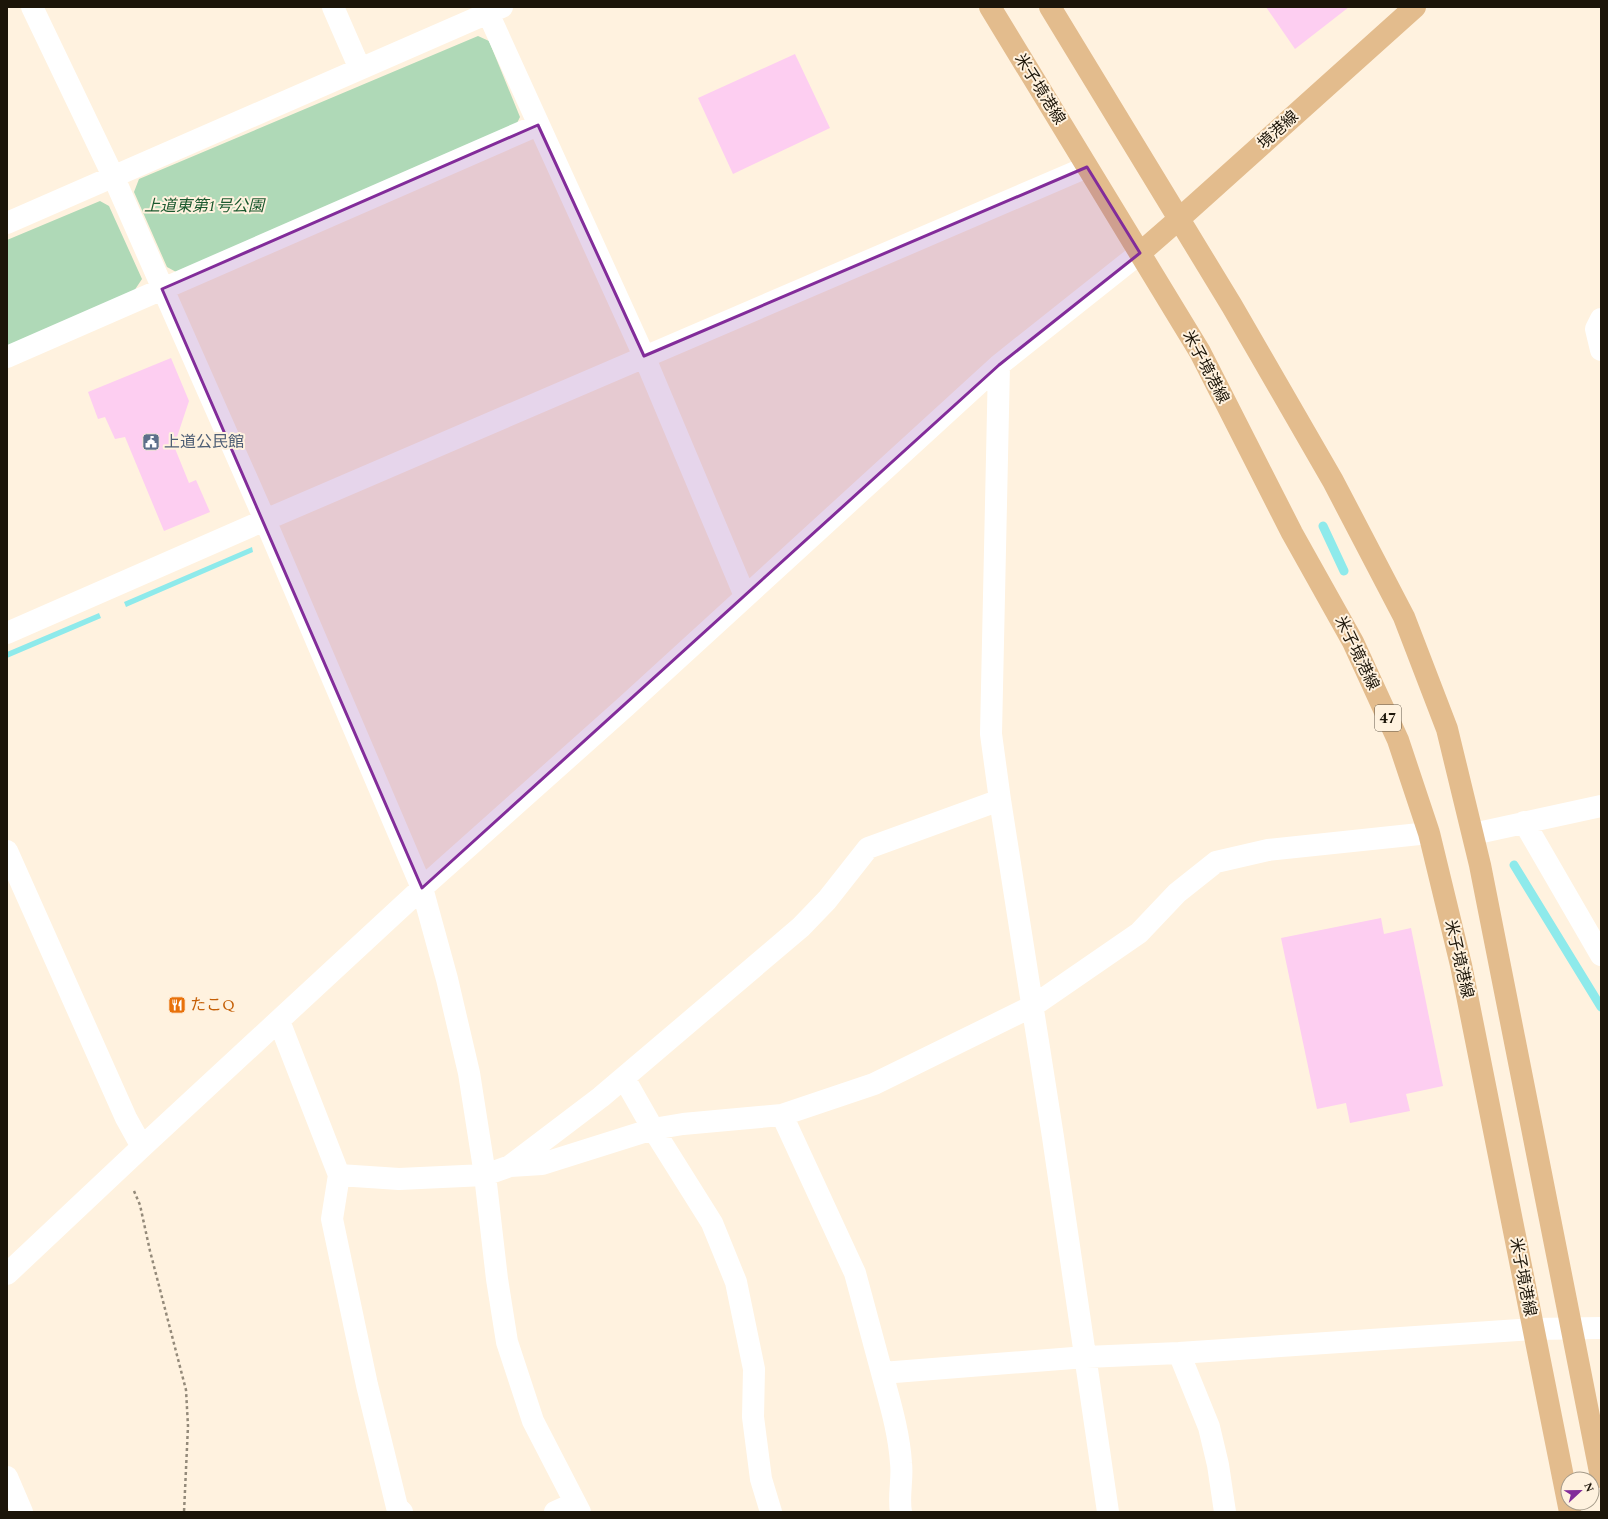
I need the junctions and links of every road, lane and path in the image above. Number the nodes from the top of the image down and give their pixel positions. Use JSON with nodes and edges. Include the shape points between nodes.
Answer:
{"nodes":[{"id":1,"x":32,"y":7,"type":"edge"},
{"id":2,"x":334,"y":7,"type":"edge"},
{"id":3,"x":990,"y":7,"type":"edge"},
{"id":4,"x":1050,"y":7,"type":"edge"},
{"id":5,"x":1410,"y":9,"type":"edge"},
{"id":6,"x":495,"y":10,"type":"edge"},
{"id":7,"x":360,"y":69,"type":"junction"},
{"id":8,"x":538,"y":125,"type":"junction"},
{"id":9,"x":1088,"y":167,"type":"junction"},
{"id":10,"x":114,"y":178,"type":"junction"},
{"id":11,"x":1179,"y":219,"type":"junction"},
{"id":12,"x":7,"y":223,"type":"edge"},
{"id":13,"x":1140,"y":253,"type":"junction"},
{"id":14,"x":162,"y":289,"type":"junction"},
{"id":15,"x":1601,"y":319,"type":"edge"},
{"id":16,"x":1601,"y":350,"type":"edge"},
{"id":17,"x":644,"y":356,"type":"junction"},
{"id":18,"x":7,"y":357,"type":"edge"},
{"id":19,"x":999,"y":365,"type":"junction"},
{"id":20,"x":265,"y":520,"type":"junction"},
{"id":21,"x":746,"y":596,"type":"junction"},
{"id":22,"x":7,"y":633,"type":"edge"},
{"id":23,"x":1000,"y":800,"type":"junction"},
{"id":24,"x":1601,"y":806,"type":"edge"},
{"id":25,"x":1524,"y":822,"type":"junction"},
{"id":26,"x":1429,"y":833,"type":"junction"},
{"id":27,"x":1473,"y":834,"type":"junction"},
{"id":28,"x":7,"y":851,"type":"edge"},
{"id":29,"x":422,"y":888,"type":"junction"},
{"id":30,"x":1601,"y":955,"type":"edge"},
{"id":31,"x":1033,"y":1006,"type":"junction"},
{"id":32,"x":279,"y":1021,"type":"junction"},
{"id":33,"x":624,"y":1078,"type":"junction"},
{"id":34,"x":782,"y":1116,"type":"junction"},
{"id":35,"x":653,"y":1129,"type":"junction"},
{"id":36,"x":142,"y":1147,"type":"junction"},
{"id":37,"x":123,"y":1165,"type":"junction"},
{"id":38,"x":510,"y":1166,"type":"junction"},
{"id":39,"x":485,"y":1175,"type":"junction"},
{"id":40,"x":339,"y":1176,"type":"junction"},
{"id":41,"x":7,"y":1274,"type":"edge"},
{"id":42,"x":1601,"y":1328,"type":"edge"},
{"id":43,"x":1533,"y":1329,"type":"junction"},
{"id":44,"x":1572,"y":1329,"type":"junction"},
{"id":45,"x":1179,"y":1353,"type":"junction"},
{"id":46,"x":1086,"y":1357,"type":"junction"},
{"id":47,"x":882,"y":1373,"type":"junction"},
{"id":48,"x":7,"y":1477,"type":"edge"},
{"id":49,"x":1601,"y":1477,"type":"edge"},
{"id":50,"x":577,"y":1508,"type":"edge"},
{"id":51,"x":22,"y":1512,"type":"edge"},
{"id":52,"x":184,"y":1512,"type":"edge"},
{"id":53,"x":402,"y":1512,"type":"edge"},
{"id":54,"x":555,"y":1512,"type":"edge"},
{"id":55,"x":771,"y":1512,"type":"edge"},
{"id":56,"x":901,"y":1512,"type":"edge"},
{"id":57,"x":1108,"y":1512,"type":"edge"},
{"id":58,"x":1225,"y":1512,"type":"edge"},
{"id":59,"x":1570,"y":1512,"type":"edge"}],
"edges":[{"from":1,"to":10,"type":"street"},
{"from":2,"to":7,"type":"street"},
{"from":3,"to":9,"type":"main road","name":"米子境港線","number":"47"},
{"from":4,"to":11,"type":"main road"},
{"from":5,"to":11,"type":"main road","name":"境港線"},
{"from":6,"to":7,"type":"street"},
{"from":6,"to":8,"type":"street"},
{"from":7,"to":10,"type":"street"},
{"from":8,"to":14,"type":"street"},
{"from":8,"to":17,"type":"street"},
{"from":9,"to":13,"type":"main road","name":"米子境港線","number":"47"},
{"from":9,"to":17,"type":"street"},
{"from":10,"to":12,"type":"street"},
{"from":10,"to":14,"type":"street"},
{"from":11,"to":13,"type":"main road","name":"境港線"},
{"from":11,"to":27,"type":"main road","via":[[1334,481],[1404,617],[1447,729]]},
{"from":13,"to":19,"type":"street"},
{"from":13,"to":26,"type":"main road","name":"米子境港線","number":"47","via":[[1200,352],[1292,533],[1353,642],[1398,740]]},
{"from":14,"to":18,"type":"street"},
{"from":14,"to":20,"type":"street"},
{"from":15,"to":16,"type":"street","via":[[1596,329]]},
{"from":17,"to":20,"type":"street"},
{"from":17,"to":21,"type":"street"},
{"from":19,"to":21,"type":"street"},
{"from":19,"to":23,"type":"street","via":[[992,734]]},
{"from":20,"to":22,"type":"street"},
{"from":20,"to":29,"type":"street"},
{"from":21,"to":29,"type":"street"},
{"from":23,"to":31,"type":"street"},
{"from":23,"to":33,"type":"street","via":[[868,848],[827,900],[801,927]]},
{"from":24,"to":25,"type":"street"},
{"from":25,"to":27,"type":"street"},
{"from":25,"to":30,"type":"street"},
{"from":26,"to":31,"type":"street","via":[[1268,850],[1216,862],[1177,893],[1139,933]]},
{"from":26,"to":43,"type":"main road","name":"米子境港線","number":"47","via":[[1461,965]]},
{"from":27,"to":44,"type":"main road"},
{"from":28,"to":36,"type":"street","via":[[126,1118]]},
{"from":29,"to":32,"type":"street"},
{"from":29,"to":39,"type":"street","via":[[469,1073]]},
{"from":31,"to":34,"type":"street","via":[[874,1084]]},
{"from":31,"to":46,"type":"street"},
{"from":32,"to":36,"type":"street"},
{"from":32,"to":40,"type":"street"},
{"from":33,"to":35,"type":"street"},
{"from":33,"to":38,"type":"street"},
{"from":34,"to":35,"type":"street"},
{"from":34,"to":47,"type":"street","via":[[855,1273]]},
{"from":35,"to":38,"type":"street","via":[[542,1164]]},
{"from":35,"to":55,"type":"street","via":[[712,1223],[736,1282],[754,1369],[753,1417],[761,1479]]},
{"from":36,"to":37,"type":"street"},
{"from":37,"to":41,"type":"street"},
{"from":37,"to":52,"type":"path","via":[[140,1205],[186,1390],[188,1426]]},
{"from":38,"to":39,"type":"street"},
{"from":39,"to":40,"type":"street","via":[[400,1179]]},
{"from":39,"to":50,"type":"street","via":[[497,1279],[508,1342],[534,1421]]},
{"from":40,"to":53,"type":"street","via":[[332,1219],[367,1385],[398,1507]]},
{"from":42,"to":44,"type":"street"},
{"from":43,"to":44,"type":"street"},
{"from":43,"to":45,"type":"street"},
{"from":43,"to":59,"type":"main road","name":"米子境港線","number":"47"},
{"from":44,"to":49,"type":"main road"},
{"from":45,"to":46,"type":"street"},
{"from":45,"to":58,"type":"street","via":[[1209,1427]]},
{"from":46,"to":47,"type":"street"},
{"from":46,"to":57,"type":"street"},
{"from":47,"to":56,"type":"street","via":[[897,1430],[902,1465],[899,1504]]},
{"from":48,"to":51,"type":"street"},
{"from":50,"to":54,"type":"street"}]}
